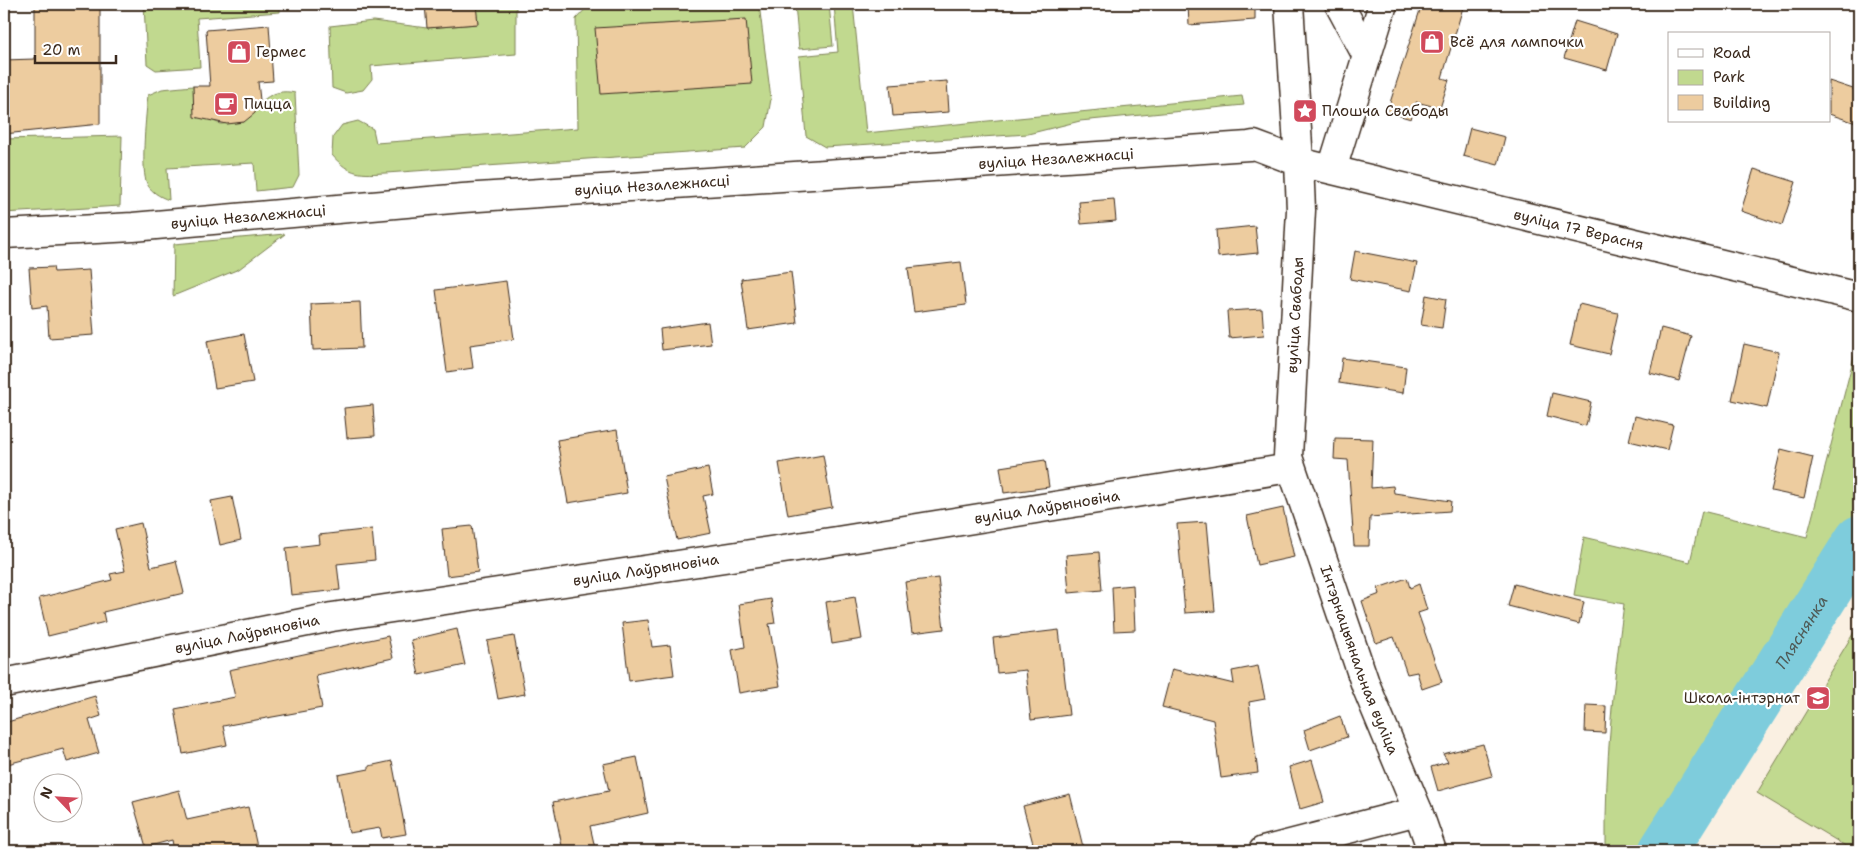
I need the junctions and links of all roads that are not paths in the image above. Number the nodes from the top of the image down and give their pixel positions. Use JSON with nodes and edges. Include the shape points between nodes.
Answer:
{"nodes":[{"id":1,"x":1289,"y":4,"type":"edge"},
{"id":2,"x":1339,"y":4,"type":"edge"},
{"id":3,"x":1383,"y":4,"type":"edge"},
{"id":4,"x":1366,"y":56,"type":"junction"},
{"id":5,"x":1299,"y":162,"type":"junction"},
{"id":6,"x":1332,"y":169,"type":"junction"},
{"id":7,"x":4,"y":234,"type":"edge"},
{"id":8,"x":1859,"y":298,"type":"edge"},
{"id":9,"x":1290,"y":468,"type":"junction"},
{"id":10,"x":4,"y":683,"type":"edge"},
{"id":11,"x":1418,"y":811,"type":"junction"},
{"id":12,"x":1263,"y":851,"type":"edge"},
{"id":13,"x":1432,"y":851,"type":"edge"}],
"edges":[{"from":1,"to":5,"type":"main road"},
{"from":2,"to":4,"type":"main road"},
{"from":3,"to":4,"type":"main road"},
{"from":4,"to":6,"type":"main road"},
{"from":5,"to":6,"type":"main road","name":"вуліца 17 Верасня"},
{"from":5,"to":7,"type":"main road","name":"вуліца Незалежнасці","via":[[1254,145],[464,198],[133,227]]},
{"from":5,"to":9,"type":"main road","name":"вуліца Свабоды","via":[[1301,210],[1287,446]]},
{"from":6,"to":8,"type":"main road","name":"вуліца 17 Верасня"},
{"from":9,"to":10,"type":"main road","name":"вуліца Лаўрыновіча","via":[[332,617]]},
{"from":9,"to":11,"type":"main road","name":"Інтэрнацыянальная вуліца","via":[[1366,686]]},
{"from":11,"to":12,"type":"main road"},
{"from":11,"to":13,"type":"main road","name":"Інтэрнацыянальная вуліца"}]}
